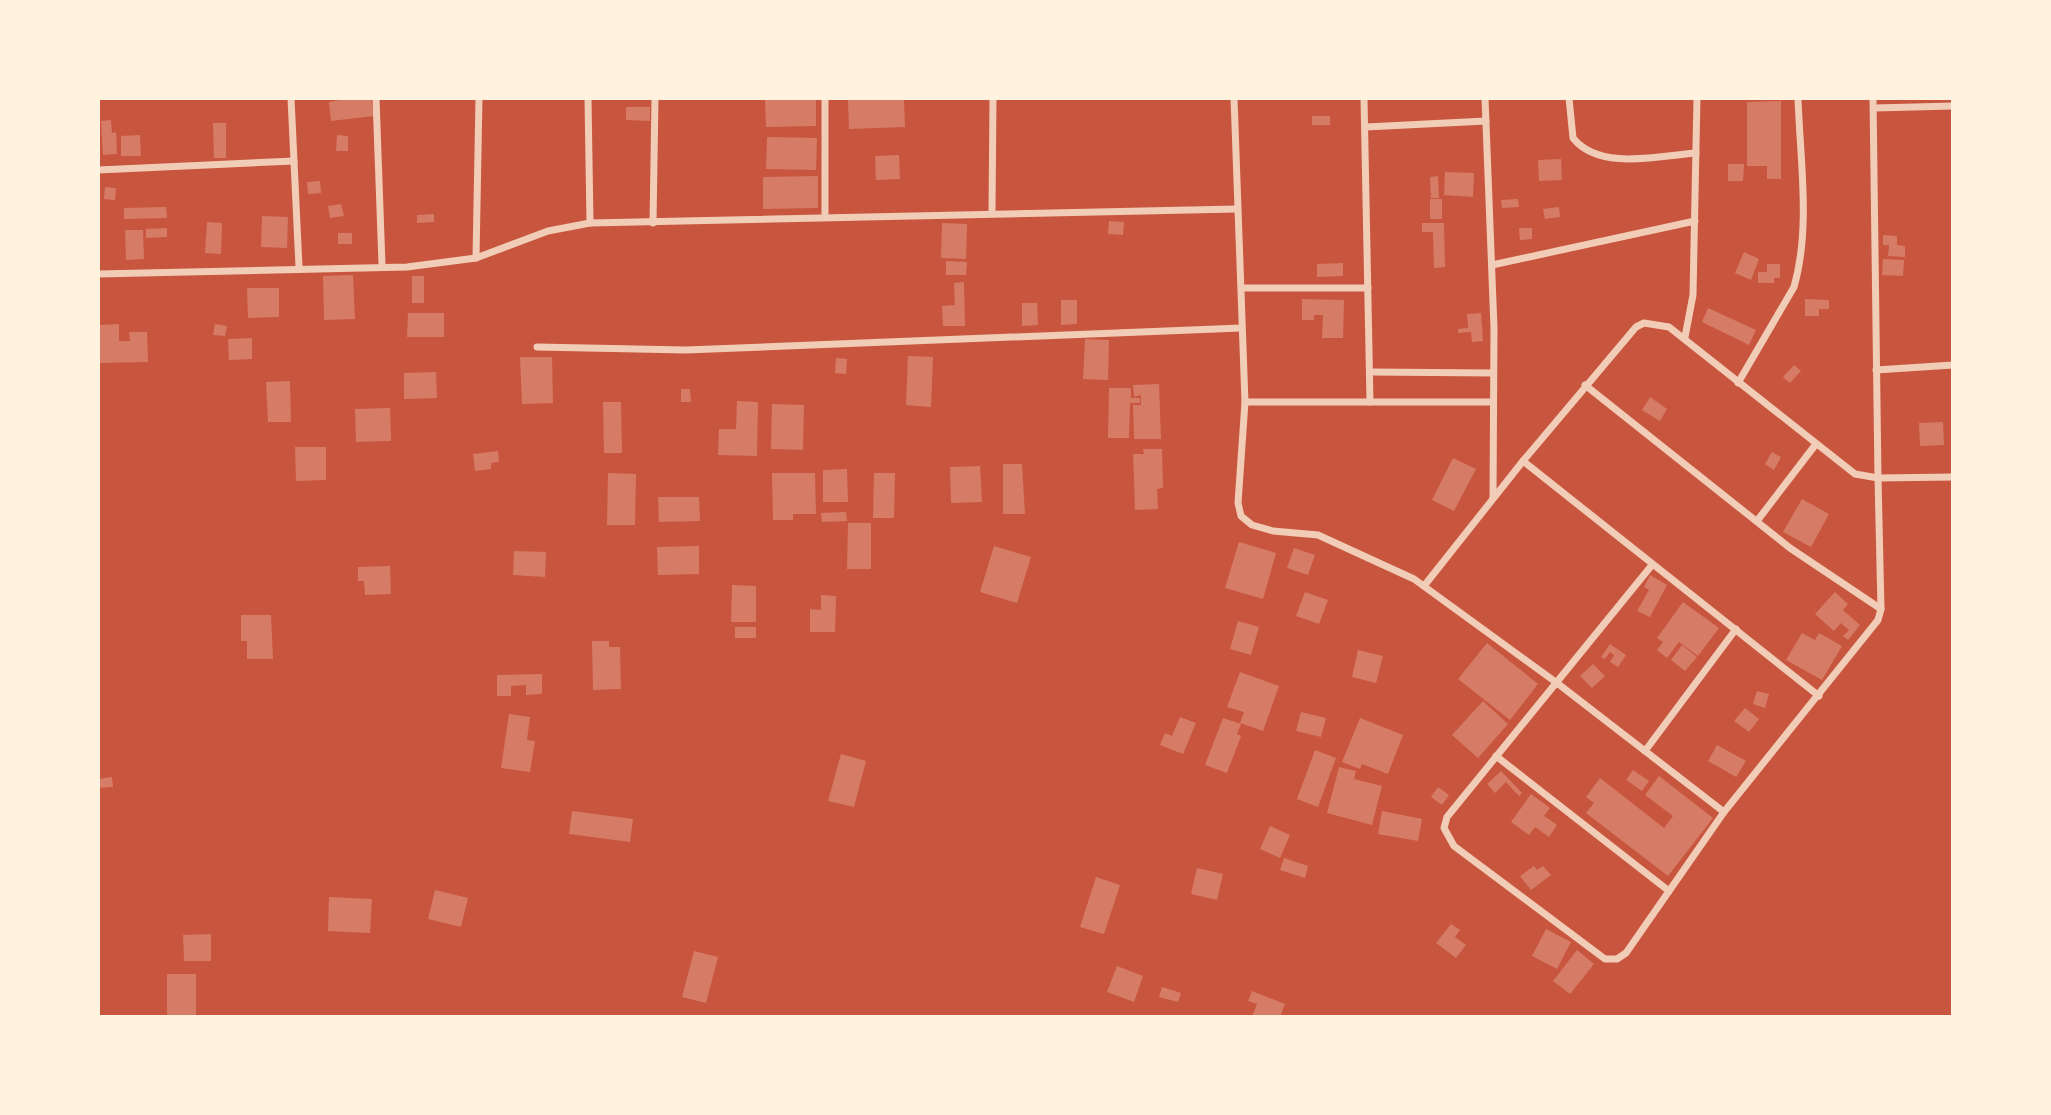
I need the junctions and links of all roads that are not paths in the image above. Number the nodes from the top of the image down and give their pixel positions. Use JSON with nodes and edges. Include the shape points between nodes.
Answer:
{"nodes":[{"id":1,"x":291,"y":98,"type":"edge"},
{"id":2,"x":376,"y":98,"type":"edge"},
{"id":3,"x":479,"y":98,"type":"edge"},
{"id":4,"x":588,"y":98,"type":"edge"},
{"id":5,"x":655,"y":98,"type":"edge"},
{"id":6,"x":825,"y":98,"type":"edge"},
{"id":7,"x":993,"y":98,"type":"edge"},
{"id":8,"x":1234,"y":98,"type":"edge"},
{"id":9,"x":1364,"y":98,"type":"edge"},
{"id":10,"x":1485,"y":98,"type":"edge"},
{"id":11,"x":1569,"y":98,"type":"edge"},
{"id":12,"x":1697,"y":98,"type":"edge"},
{"id":13,"x":1798,"y":98,"type":"edge"},
{"id":14,"x":1874,"y":98,"type":"edge"},
{"id":15,"x":1953,"y":106,"type":"edge"},
{"id":16,"x":1874,"y":108,"type":"junction"},
{"id":17,"x":1486,"y":121,"type":"junction"},
{"id":18,"x":1366,"y":127,"type":"junction"},
{"id":19,"x":1696,"y":153,"type":"junction"},
{"id":20,"x":294,"y":161,"type":"junction"},
{"id":21,"x":98,"y":170,"type":"edge"},
{"id":22,"x":1237,"y":209,"type":"junction"},
{"id":23,"x":992,"y":212,"type":"junction"},
{"id":24,"x":825,"y":216,"type":"junction"},
{"id":25,"x":1695,"y":221,"type":"junction"},
{"id":26,"x":590,"y":223,"type":"junction"},
{"id":27,"x":653,"y":223,"type":"junction"},
{"id":28,"x":476,"y":258,"type":"junction"},
{"id":29,"x":382,"y":265,"type":"junction"},
{"id":30,"x":1492,"y":265,"type":"junction"},
{"id":31,"x":299,"y":267,"type":"junction"},
{"id":32,"x":98,"y":274,"type":"edge"},
{"id":33,"x":1243,"y":288,"type":"junction"},
{"id":34,"x":1368,"y":288,"type":"junction"},
{"id":35,"x":1241,"y":328,"type":"junction"},
{"id":36,"x":1685,"y":337,"type":"junction"},
{"id":37,"x":537,"y":347,"type":"dead end"},
{"id":38,"x":1953,"y":365,"type":"edge"},
{"id":39,"x":1876,"y":370,"type":"junction"},
{"id":40,"x":1370,"y":372,"type":"junction"},
{"id":41,"x":1493,"y":373,"type":"junction"},
{"id":42,"x":1738,"y":383,"type":"junction"},
{"id":43,"x":1585,"y":385,"type":"junction"},
{"id":44,"x":1245,"y":402,"type":"junction"},
{"id":45,"x":1370,"y":402,"type":"junction"},
{"id":46,"x":1492,"y":402,"type":"junction"},
{"id":47,"x":1816,"y":444,"type":"junction"},
{"id":48,"x":1523,"y":461,"type":"junction"},
{"id":49,"x":1953,"y":477,"type":"edge"},
{"id":50,"x":1878,"y":478,"type":"junction"},
{"id":51,"x":1493,"y":498,"type":"junction"},
{"id":52,"x":1757,"y":521,"type":"junction"},
{"id":53,"x":1651,"y":565,"type":"junction"},
{"id":54,"x":1424,"y":586,"type":"junction"},
{"id":55,"x":1881,"y":609,"type":"junction"},
{"id":56,"x":1736,"y":629,"type":"junction"},
{"id":57,"x":1557,"y":683,"type":"junction"},
{"id":58,"x":1819,"y":696,"type":"junction"},
{"id":59,"x":1645,"y":751,"type":"junction"},
{"id":60,"x":1496,"y":756,"type":"junction"},
{"id":61,"x":1724,"y":812,"type":"junction"},
{"id":62,"x":1670,"y":891,"type":"junction"}],
"edges":[{"from":1,"to":20,"type":"street"},
{"from":2,"to":29,"type":"street"},
{"from":3,"to":28,"type":"street"},
{"from":4,"to":26,"type":"street"},
{"from":5,"to":27,"type":"street"},
{"from":6,"to":24,"type":"street"},
{"from":7,"to":23,"type":"street"},
{"from":8,"to":22,"type":"street"},
{"from":9,"to":18,"type":"street"},
{"from":10,"to":17,"type":"street"},
{"from":11,"to":19,"type":"street","via":[[1573,138],[1590,153],[1608,158]]},
{"from":12,"to":19,"type":"street"},
{"from":13,"to":42,"type":"street","via":[[1799,267],[1794,287]]},
{"from":14,"to":16,"type":"street"},
{"from":15,"to":16,"type":"street"},
{"from":16,"to":39,"type":"street"},
{"from":17,"to":18,"type":"street"},
{"from":17,"to":30,"type":"street"},
{"from":18,"to":34,"type":"street"},
{"from":19,"to":25,"type":"street"},
{"from":20,"to":21,"type":"street"},
{"from":20,"to":31,"type":"street"},
{"from":22,"to":23,"type":"street"},
{"from":22,"to":33,"type":"street"},
{"from":23,"to":24,"type":"street"},
{"from":24,"to":27,"type":"street"},
{"from":25,"to":30,"type":"street"},
{"from":25,"to":36,"type":"street","via":[[1693,295]]},
{"from":26,"to":27,"type":"street"},
{"from":26,"to":28,"type":"street","via":[[548,231]]},
{"from":28,"to":29,"type":"street","via":[[407,267]]},
{"from":29,"to":31,"type":"street"},
{"from":30,"to":41,"type":"street"},
{"from":31,"to":32,"type":"street"},
{"from":33,"to":34,"type":"street"},
{"from":33,"to":35,"type":"street"},
{"from":34,"to":40,"type":"street"},
{"from":35,"to":37,"type":"street","via":[[686,350]]},
{"from":35,"to":44,"type":"street"},
{"from":36,"to":42,"type":"street"},
{"from":36,"to":43,"type":"street","via":[[1669,327],[1644,323]]},
{"from":38,"to":39,"type":"street"},
{"from":39,"to":50,"type":"street"},
{"from":40,"to":41,"type":"street"},
{"from":40,"to":45,"type":"street"},
{"from":41,"to":46,"type":"street"},
{"from":42,"to":47,"type":"street"},
{"from":43,"to":48,"type":"street"},
{"from":43,"to":52,"type":"street"},
{"from":44,"to":45,"type":"street"},
{"from":44,"to":54,"type":"street","via":[[1241,516],[1273,531],[1318,534]]},
{"from":45,"to":46,"type":"street"},
{"from":46,"to":51,"type":"street"},
{"from":47,"to":50,"type":"street","via":[[1855,474]]},
{"from":47,"to":52,"type":"street"},
{"from":48,"to":51,"type":"street"},
{"from":48,"to":53,"type":"street"},
{"from":49,"to":50,"type":"street"},
{"from":50,"to":55,"type":"street"},
{"from":51,"to":54,"type":"street"},
{"from":52,"to":55,"type":"street"},
{"from":53,"to":56,"type":"street"},
{"from":53,"to":57,"type":"street"},
{"from":54,"to":57,"type":"street"},
{"from":55,"to":58,"type":"street","via":[[1878,620]]},
{"from":56,"to":58,"type":"street"},
{"from":56,"to":59,"type":"street"},
{"from":57,"to":59,"type":"street"},
{"from":57,"to":60,"type":"street"},
{"from":58,"to":61,"type":"street"},
{"from":59,"to":61,"type":"street"},
{"from":60,"to":62,"type":"street"},
{"from":60,"to":62,"type":"street","via":[[1447,817],[1444,828],[1454,846],[1605,959],[1626,953]]},
{"from":61,"to":62,"type":"street"}]}
